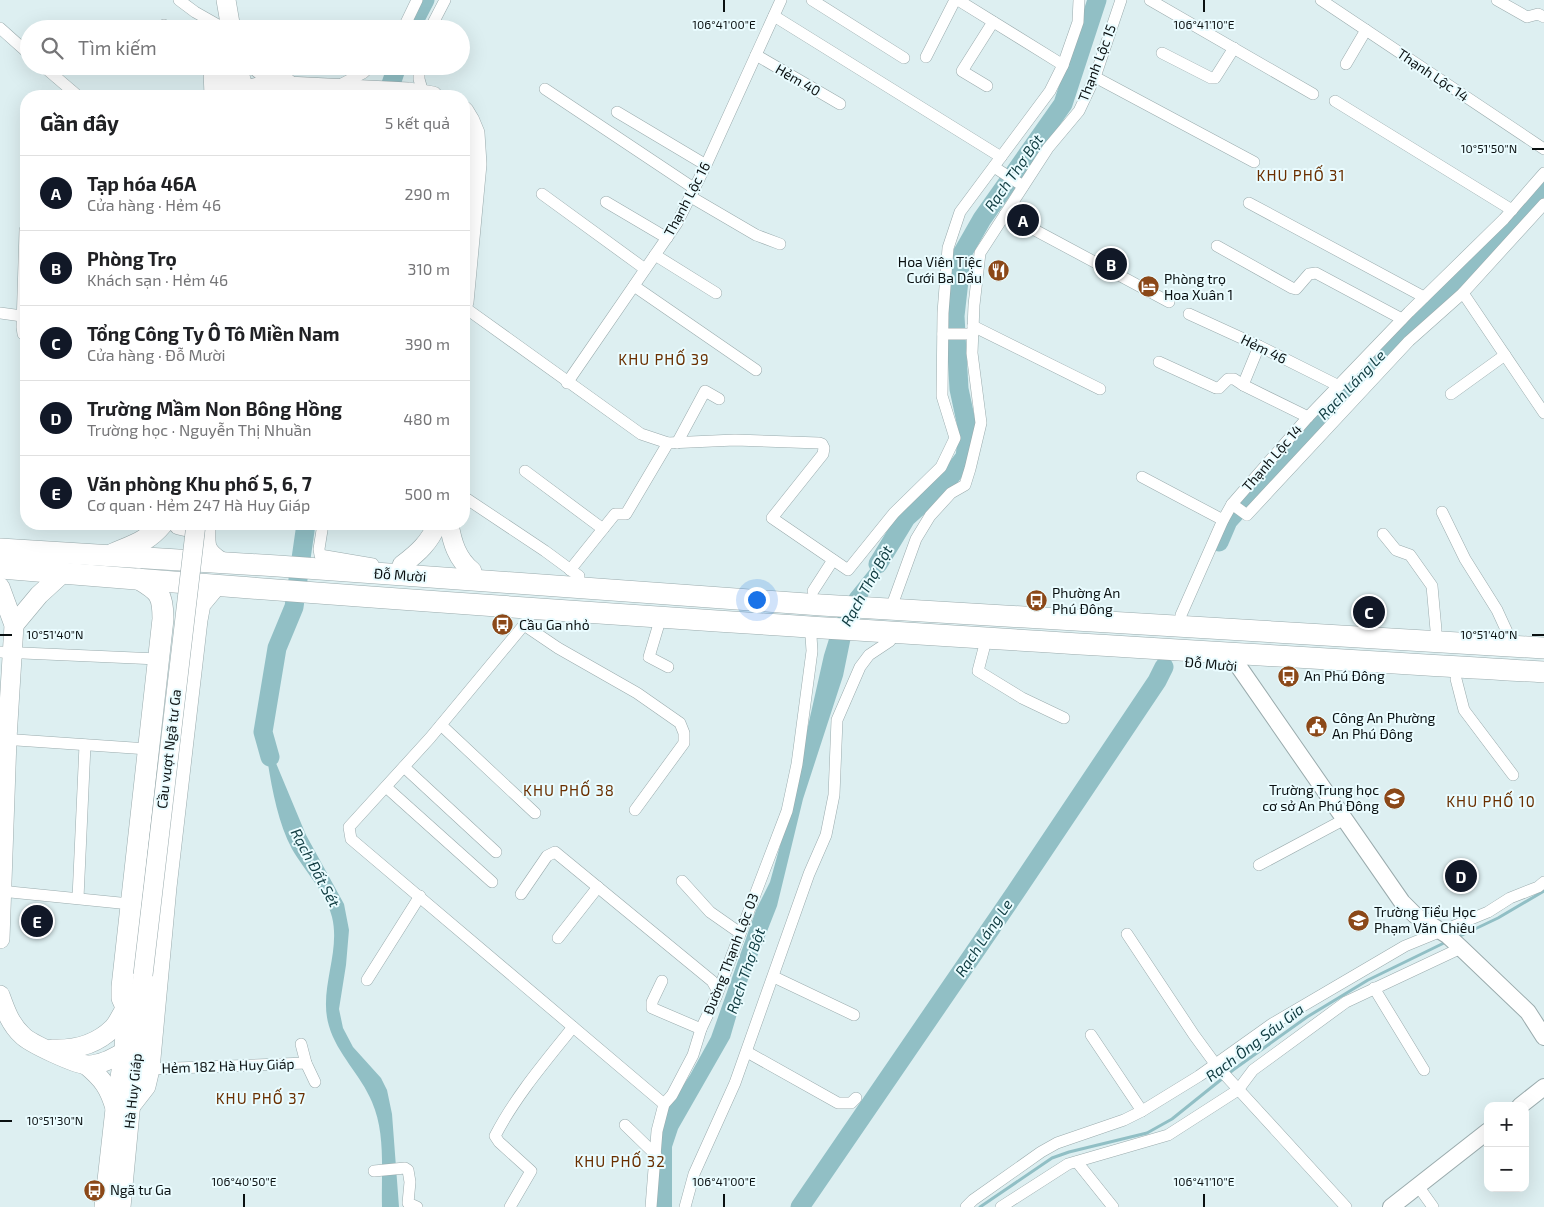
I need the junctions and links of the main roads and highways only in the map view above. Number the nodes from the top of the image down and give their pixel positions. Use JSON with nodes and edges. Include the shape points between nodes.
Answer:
{"nodes":[{"id":1,"x":217,"y":75,"type":"edge"},
{"id":2,"x":223,"y":75,"type":"edge"},
{"id":3,"x":240,"y":75,"type":"edge"},
{"id":4,"x":270,"y":75,"type":"edge"},
{"id":5,"x":295,"y":86,"type":"junction"},
{"id":6,"x":215,"y":90,"type":"edge"},
{"id":7,"x":228,"y":90,"type":"edge"},
{"id":8,"x":242,"y":90,"type":"edge"},
{"id":9,"x":251,"y":90,"type":"edge"},
{"id":10,"x":283,"y":90,"type":"edge"},
{"id":11,"x":380,"y":90,"type":"edge"},
{"id":12,"x":470,"y":121,"type":"edge"},
{"id":13,"x":470,"y":238,"type":"edge"},
{"id":14,"x":157,"y":530,"type":"edge"},
{"id":15,"x":183,"y":530,"type":"edge"},
{"id":16,"x":197,"y":530,"type":"edge"},
{"id":17,"x":205,"y":530,"type":"edge"},
{"id":18,"x":435,"y":530,"type":"edge"},
{"id":19,"x":450,"y":530,"type":"edge"},
{"id":20,"x":0,"y":549,"type":"edge"},
{"id":21,"x":106,"y":556,"type":"junction"},
{"id":22,"x":220,"y":562,"type":"junction"},
{"id":23,"x":396,"y":566,"type":"junction"},
{"id":24,"x":0,"y":568,"type":"edge"},
{"id":25,"x":472,"y":571,"type":"junction"},
{"id":26,"x":63,"y":573,"type":"junction"},
{"id":27,"x":363,"y":573,"type":"junction"},
{"id":28,"x":531,"y":574,"type":"junction"},
{"id":29,"x":138,"y":579,"type":"junction"},
{"id":30,"x":502,"y":582,"type":"junction"},
{"id":31,"x":215,"y":586,"type":"junction"},
{"id":32,"x":0,"y":587,"type":"edge"},
{"id":33,"x":824,"y":597,"type":"junction"},
{"id":34,"x":334,"y":601,"type":"junction"},
{"id":35,"x":891,"y":601,"type":"junction"},
{"id":36,"x":163,"y":618,"type":"junction"},
{"id":37,"x":198,"y":620,"type":"junction"},
{"id":38,"x":14,"y":625,"type":"junction"},
{"id":39,"x":816,"y":634,"type":"junction"},
{"id":40,"x":1544,"y":637,"type":"edge"},
{"id":41,"x":885,"y":638,"type":"junction"},
{"id":42,"x":1544,"y":648,"type":"edge"},
{"id":43,"x":7,"y":652,"type":"edge"},
{"id":44,"x":1238,"y":660,"type":"junction"},
{"id":45,"x":1544,"y":672,"type":"edge"},
{"id":46,"x":1544,"y":684,"type":"edge"},
{"id":47,"x":4,"y":739,"type":"edge"},
{"id":48,"x":0,"y":891,"type":"edge"},
{"id":49,"x":0,"y":939,"type":"edge"},
{"id":50,"x":138,"y":974,"type":"junction"},
{"id":51,"x":0,"y":995,"type":"edge"},
{"id":52,"x":126,"y":1008,"type":"junction"},
{"id":53,"x":131,"y":1047,"type":"junction"},
{"id":54,"x":46,"y":1049,"type":"junction"},
{"id":55,"x":86,"y":1065,"type":"junction"},
{"id":56,"x":123,"y":1107,"type":"junction"},
{"id":57,"x":104,"y":1207,"type":"edge"},
{"id":58,"x":121,"y":1207,"type":"edge"}],
"edges":[{"from":1,"to":6,"type":"highway"},
{"from":2,"to":7,"type":"main road"},
{"from":3,"to":8,"type":"main road"},
{"from":4,"to":5,"type":"main road"},
{"from":5,"to":9,"type":"main road","via":[[267,85]]},
{"from":5,"to":10,"type":"main road"},
{"from":5,"to":11,"type":"main road"},
{"from":12,"to":13,"type":"main road","via":[[477,144],[477,164]]},
{"from":14,"to":21,"type":"highway","via":[[143,542]]},
{"from":15,"to":50,"type":"main road","name":"Cầu vượt Ngã tư Ga"},
{"from":16,"to":50,"type":"main road","name":"Cầu vượt Ngã tư Ga","bridge":true},
{"from":17,"to":22,"type":"highway","via":[[208,554]]},
{"from":18,"to":23,"type":"main road","via":[[421,550]]},
{"from":19,"to":25,"type":"main road","via":[[460,559]]},
{"from":20,"to":21,"type":"highway"},
{"from":21,"to":22,"type":"highway"},
{"from":22,"to":27,"type":"highway"},
{"from":23,"to":25,"type":"highway","name":"Đỗ Mười"},
{"from":23,"to":27,"type":"highway","name":"Đỗ Mười"},
{"from":24,"to":26,"type":"highway","name":"Đỗ Mười"},
{"from":25,"to":28,"type":"highway","name":"Đỗ Mười"},
{"from":26,"to":29,"type":"highway","name":"Đỗ Mười"},
{"from":26,"to":38,"type":"main road","via":[[51,582]]},
{"from":27,"to":30,"type":"highway","name":"Đỗ Mười"},
{"from":28,"to":30,"type":"highway"},
{"from":28,"to":33,"type":"highway","name":"Đỗ Mười","via":[[574,573]]},
{"from":29,"to":31,"type":"highway","name":"Đỗ Mười"},
{"from":29,"to":36,"type":"highway","via":[[160,596]]},
{"from":30,"to":33,"type":"highway","name":"Đỗ Mười"},
{"from":31,"to":34,"type":"highway","name":"Đỗ Mười"},
{"from":31,"to":37,"type":"highway","via":[[200,604]]},
{"from":32,"to":38,"type":"main road"},
{"from":33,"to":35,"type":"highway"},
{"from":34,"to":39,"type":"highway","name":"Đỗ Mười"},
{"from":34,"to":39,"type":"highway","name":"Đỗ Mười","via":[[526,622]]},
{"from":35,"to":40,"type":"highway"},
{"from":35,"to":42,"type":"highway"},
{"from":36,"to":37,"type":"highway","via":[[173,607],[179,606],[190,608]]},
{"from":36,"to":52,"type":"highway","via":[[122,987]]},
{"from":37,"to":56,"type":"highway","via":[[166,887],[149,1069],[145,1086]]},
{"from":38,"to":43,"type":"main road"},
{"from":39,"to":41,"type":"highway"},
{"from":41,"to":44,"type":"highway","name":"Đỗ Mười"},
{"from":41,"to":44,"type":"highway","name":"Đỗ Mười","via":[[984,648]]},
{"from":43,"to":47,"type":"main road"},
{"from":44,"to":45,"type":"highway","name":"Đỗ Mười"},
{"from":44,"to":46,"type":"highway","name":"Đỗ Mười"},
{"from":47,"to":48,"type":"main road"},
{"from":48,"to":49,"type":"main road"},
{"from":50,"to":52,"type":"main road","name":"Hà Huy Giáp"},
{"from":50,"to":53,"type":"main road","name":"Hà Huy Giáp"},
{"from":51,"to":54,"type":"main road","via":[[8,1018],[22,1036]]},
{"from":52,"to":53,"type":"main road","name":"Hà Huy Giáp"},
{"from":52,"to":54,"type":"main road","via":[[113,1028],[94,1042],[70,1050]]},
{"from":53,"to":55,"type":"main road","name":"Hà Huy Giáp","via":[[100,1063]]},
{"from":53,"to":56,"type":"main road","name":"Hà Huy Giáp"},
{"from":54,"to":55,"type":"main road"},
{"from":55,"to":56,"type":"main road","via":[[100,1077]]},
{"from":56,"to":57,"type":"main road","name":"Hà Huy Giáp"},
{"from":56,"to":58,"type":"main road","name":"Hà Huy Giáp"}]}
